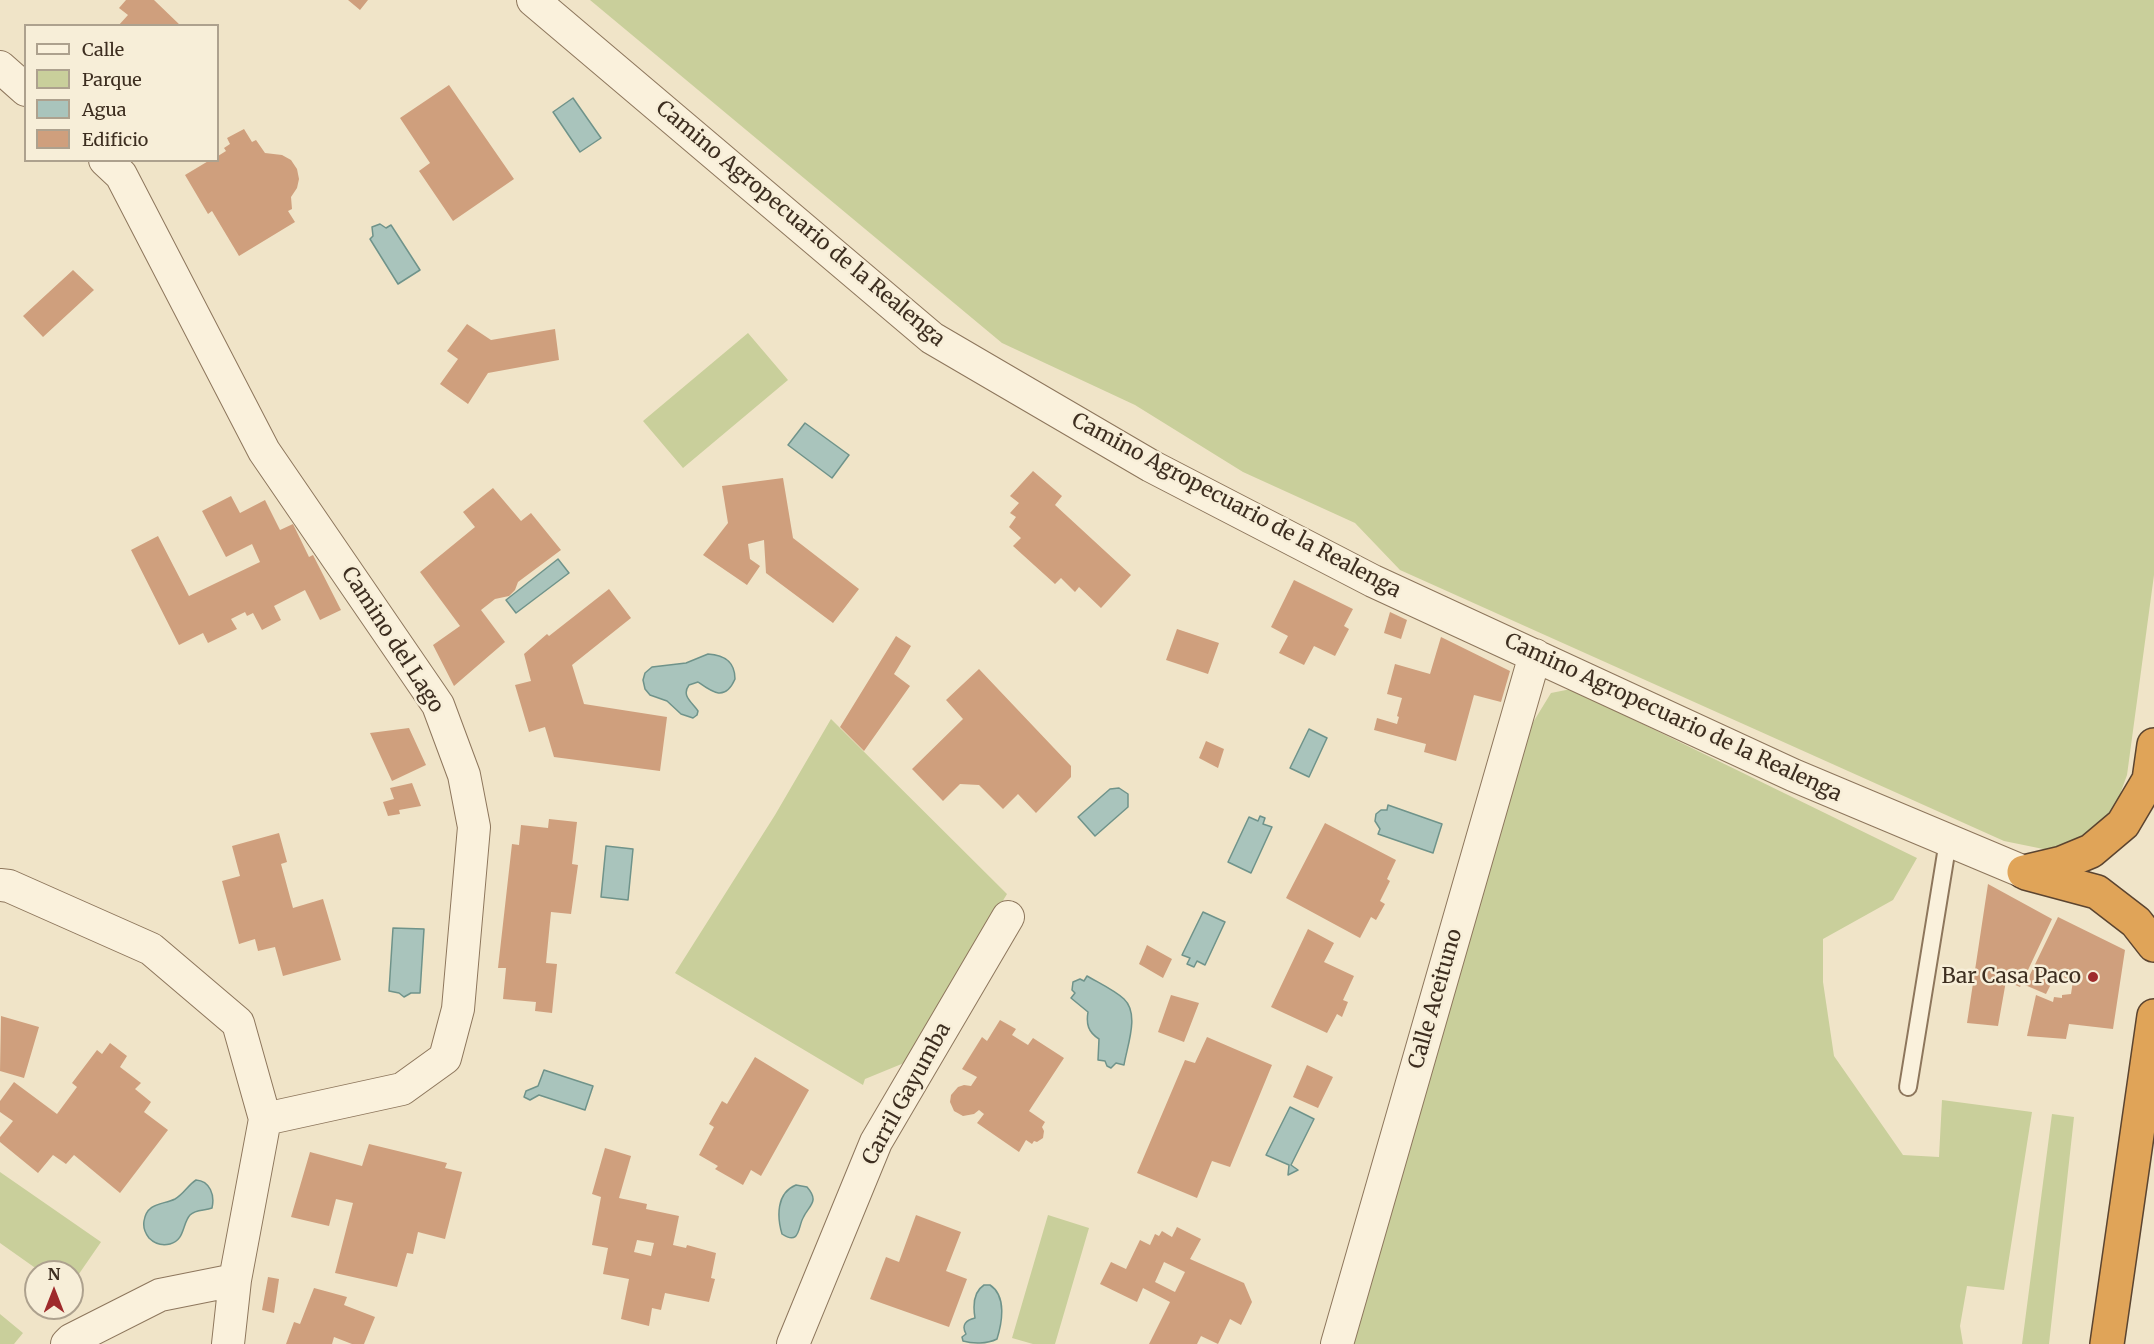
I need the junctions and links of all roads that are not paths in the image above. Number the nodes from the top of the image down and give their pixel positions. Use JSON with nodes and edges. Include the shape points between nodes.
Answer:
{"nodes":[{"id":1,"x":533,"y":0,"type":"edge"},
{"id":2,"x":0,"y":67,"type":"edge"},
{"id":3,"x":24,"y":88,"type":"edge"},
{"id":4,"x":107,"y":162,"type":"edge"},
{"id":5,"x":1535,"y":655,"type":"junction"},
{"id":6,"x":2154,"y":745,"type":"edge"},
{"id":7,"x":1948,"y":841,"type":"junction"},
{"id":8,"x":2024,"y":872,"type":"junction"},
{"id":9,"x":0,"y":885,"type":"edge"},
{"id":10,"x":1008,"y":917,"type":"dead end"},
{"id":11,"x":2154,"y":945,"type":"edge"},
{"id":12,"x":2154,"y":1016,"type":"edge"},
{"id":13,"x":1908,"y":1087,"type":"dead end"},
{"id":14,"x":265,"y":1119,"type":"junction"},
{"id":15,"x":235,"y":1280,"type":"junction"},
{"id":16,"x":67,"y":1344,"type":"edge"},
{"id":17,"x":228,"y":1344,"type":"edge"},
{"id":18,"x":793,"y":1344,"type":"edge"},
{"id":19,"x":1337,"y":1344,"type":"edge"},
{"id":20,"x":2107,"y":1344,"type":"edge"}],
"edges":[{"from":1,"to":5,"type":"street","name":"Camino Agropecuario de la Realenga","via":[[932,338],[1151,466],[1373,581]]},
{"from":2,"to":3,"type":"street"},
{"from":4,"to":14,"type":"street","name":"Camino del Lago","via":[[121,175],[264,451],[438,705],[464,775],[474,827],[458,1009],[445,1058],[402,1089]]},
{"from":5,"to":7,"type":"street","name":"Camino Agropecuario de la Realenga","via":[[1793,775]]},
{"from":5,"to":19,"type":"street","name":"Calle Aceituno"},
{"from":6,"to":8,"type":"highway","via":[[2149,780],[2123,824],[2091,851]]},
{"from":7,"to":8,"type":"street","name":"Camino Agropecuario de la Realenga"},
{"from":7,"to":13,"type":"lane"},
{"from":8,"to":11,"type":"highway","via":[[2097,892],[2136,922]]},
{"from":9,"to":14,"type":"street","via":[[151,949],[238,1023]]},
{"from":10,"to":18,"type":"street","name":"Carril Gayumba","via":[[876,1142]]},
{"from":12,"to":20,"type":"highway"},
{"from":14,"to":15,"type":"street"},
{"from":15,"to":16,"type":"street","via":[[160,1295]]},
{"from":15,"to":17,"type":"street"}]}
